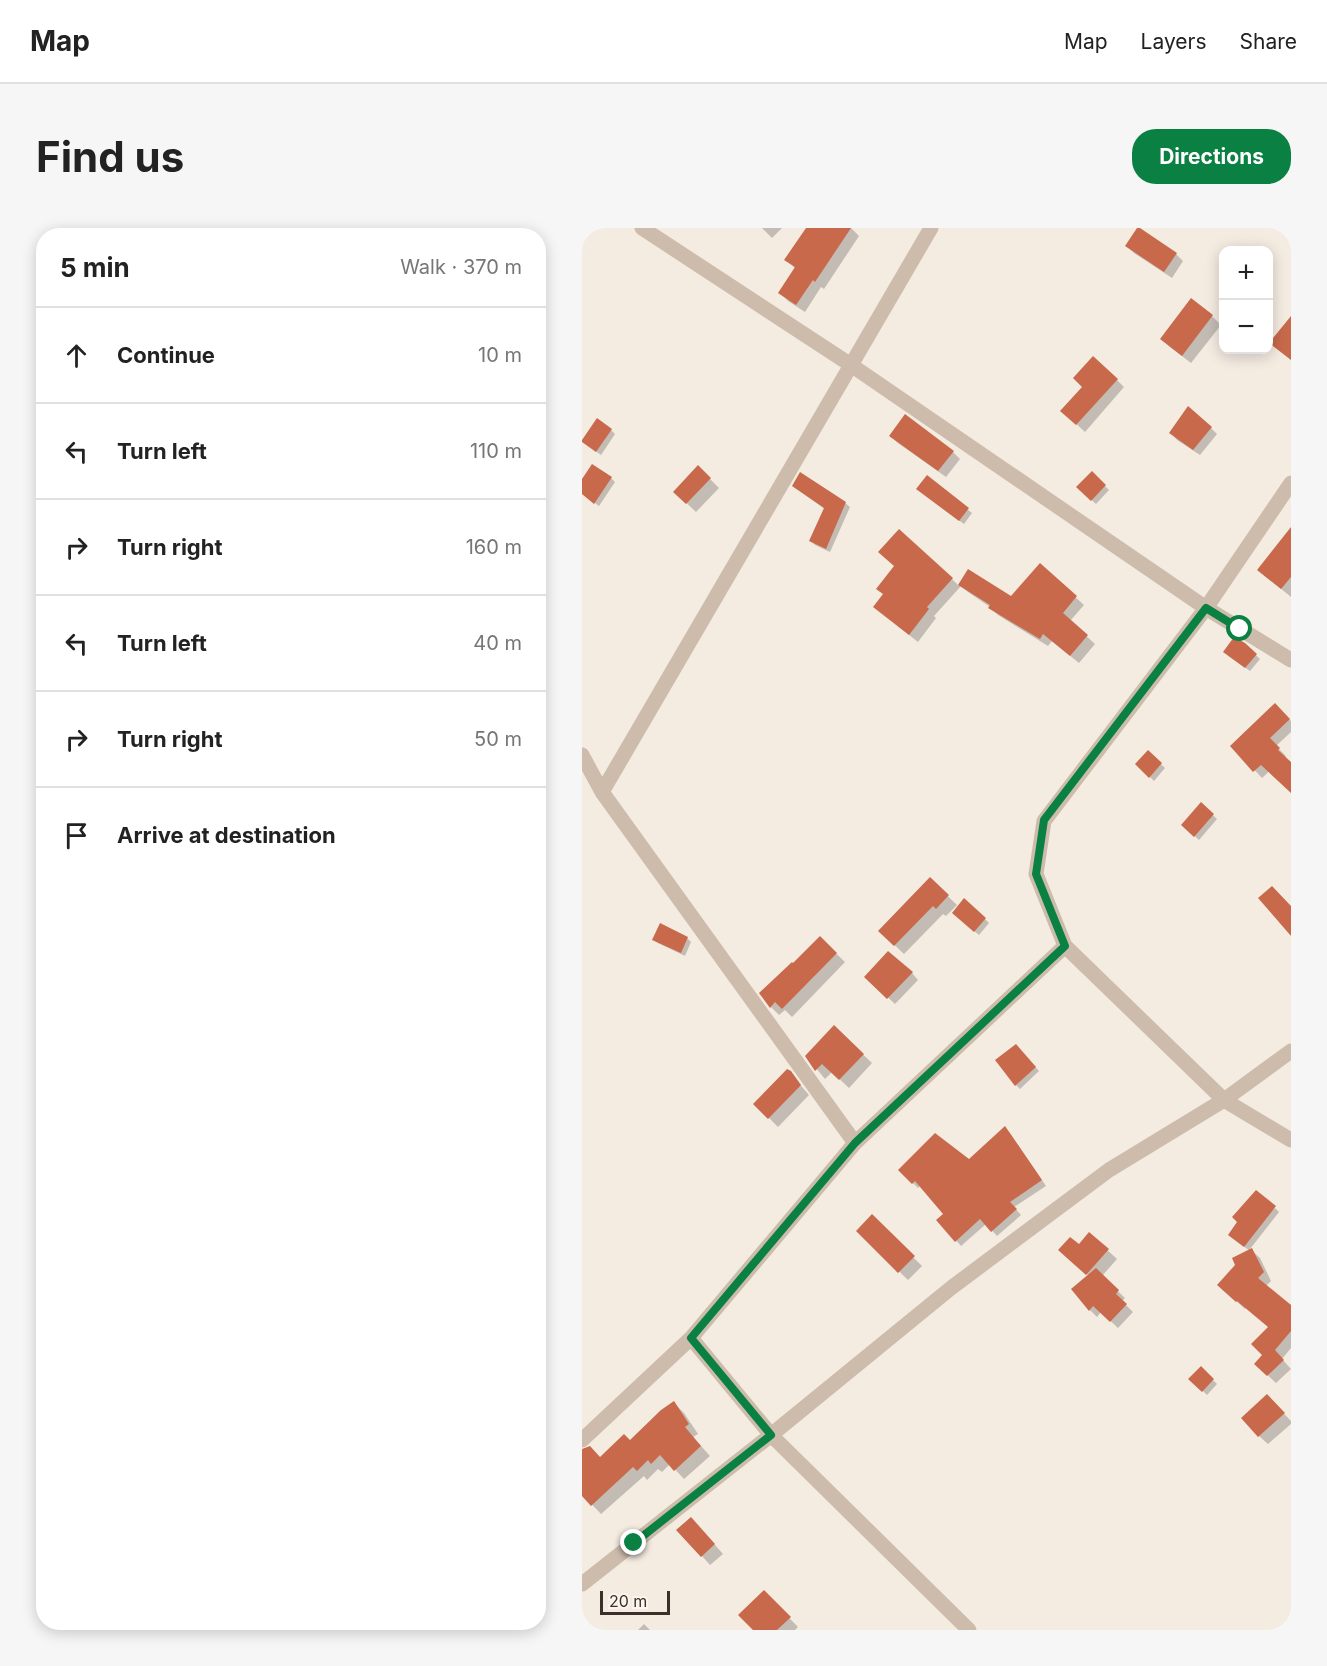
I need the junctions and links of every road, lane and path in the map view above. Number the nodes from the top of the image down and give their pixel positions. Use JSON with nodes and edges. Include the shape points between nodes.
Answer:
{"nodes":[{"id":1,"x":642,"y":228,"type":"edge"},
{"id":2,"x":931,"y":228,"type":"edge"},
{"id":3,"x":851,"y":365,"type":"junction"},
{"id":4,"x":1291,"y":483,"type":"edge"},
{"id":5,"x":1206,"y":608,"type":"junction"},
{"id":6,"x":1291,"y":660,"type":"edge"},
{"id":7,"x":582,"y":755,"type":"edge"},
{"id":8,"x":602,"y":792,"type":"junction"},
{"id":9,"x":1065,"y":946,"type":"junction"},
{"id":10,"x":1291,"y":1051,"type":"edge"},
{"id":11,"x":1224,"y":1100,"type":"junction"},
{"id":12,"x":1291,"y":1140,"type":"edge"},
{"id":13,"x":855,"y":1143,"type":"junction"},
{"id":14,"x":691,"y":1338,"type":"junction"},
{"id":15,"x":771,"y":1435,"type":"junction"},
{"id":16,"x":582,"y":1440,"type":"edge"},
{"id":17,"x":582,"y":1584,"type":"edge"},
{"id":18,"x":969,"y":1630,"type":"edge"}],
"edges":[{"from":1,"to":3,"type":"street"},
{"from":2,"to":3,"type":"street"},
{"from":3,"to":5,"type":"street"},
{"from":3,"to":8,"type":"street"},
{"from":4,"to":5,"type":"street"},
{"from":5,"to":6,"type":"street"},
{"from":5,"to":9,"type":"street","via":[[1044,820],[1036,874]]},
{"from":7,"to":8,"type":"street"},
{"from":8,"to":13,"type":"street"},
{"from":9,"to":11,"type":"street"},
{"from":9,"to":13,"type":"street"},
{"from":10,"to":11,"type":"street"},
{"from":11,"to":12,"type":"street"},
{"from":11,"to":15,"type":"street","via":[[1109,1170],[951,1288]]},
{"from":13,"to":14,"type":"street"},
{"from":14,"to":15,"type":"street"},
{"from":14,"to":16,"type":"street"},
{"from":15,"to":17,"type":"street"},
{"from":15,"to":18,"type":"street"}]}
